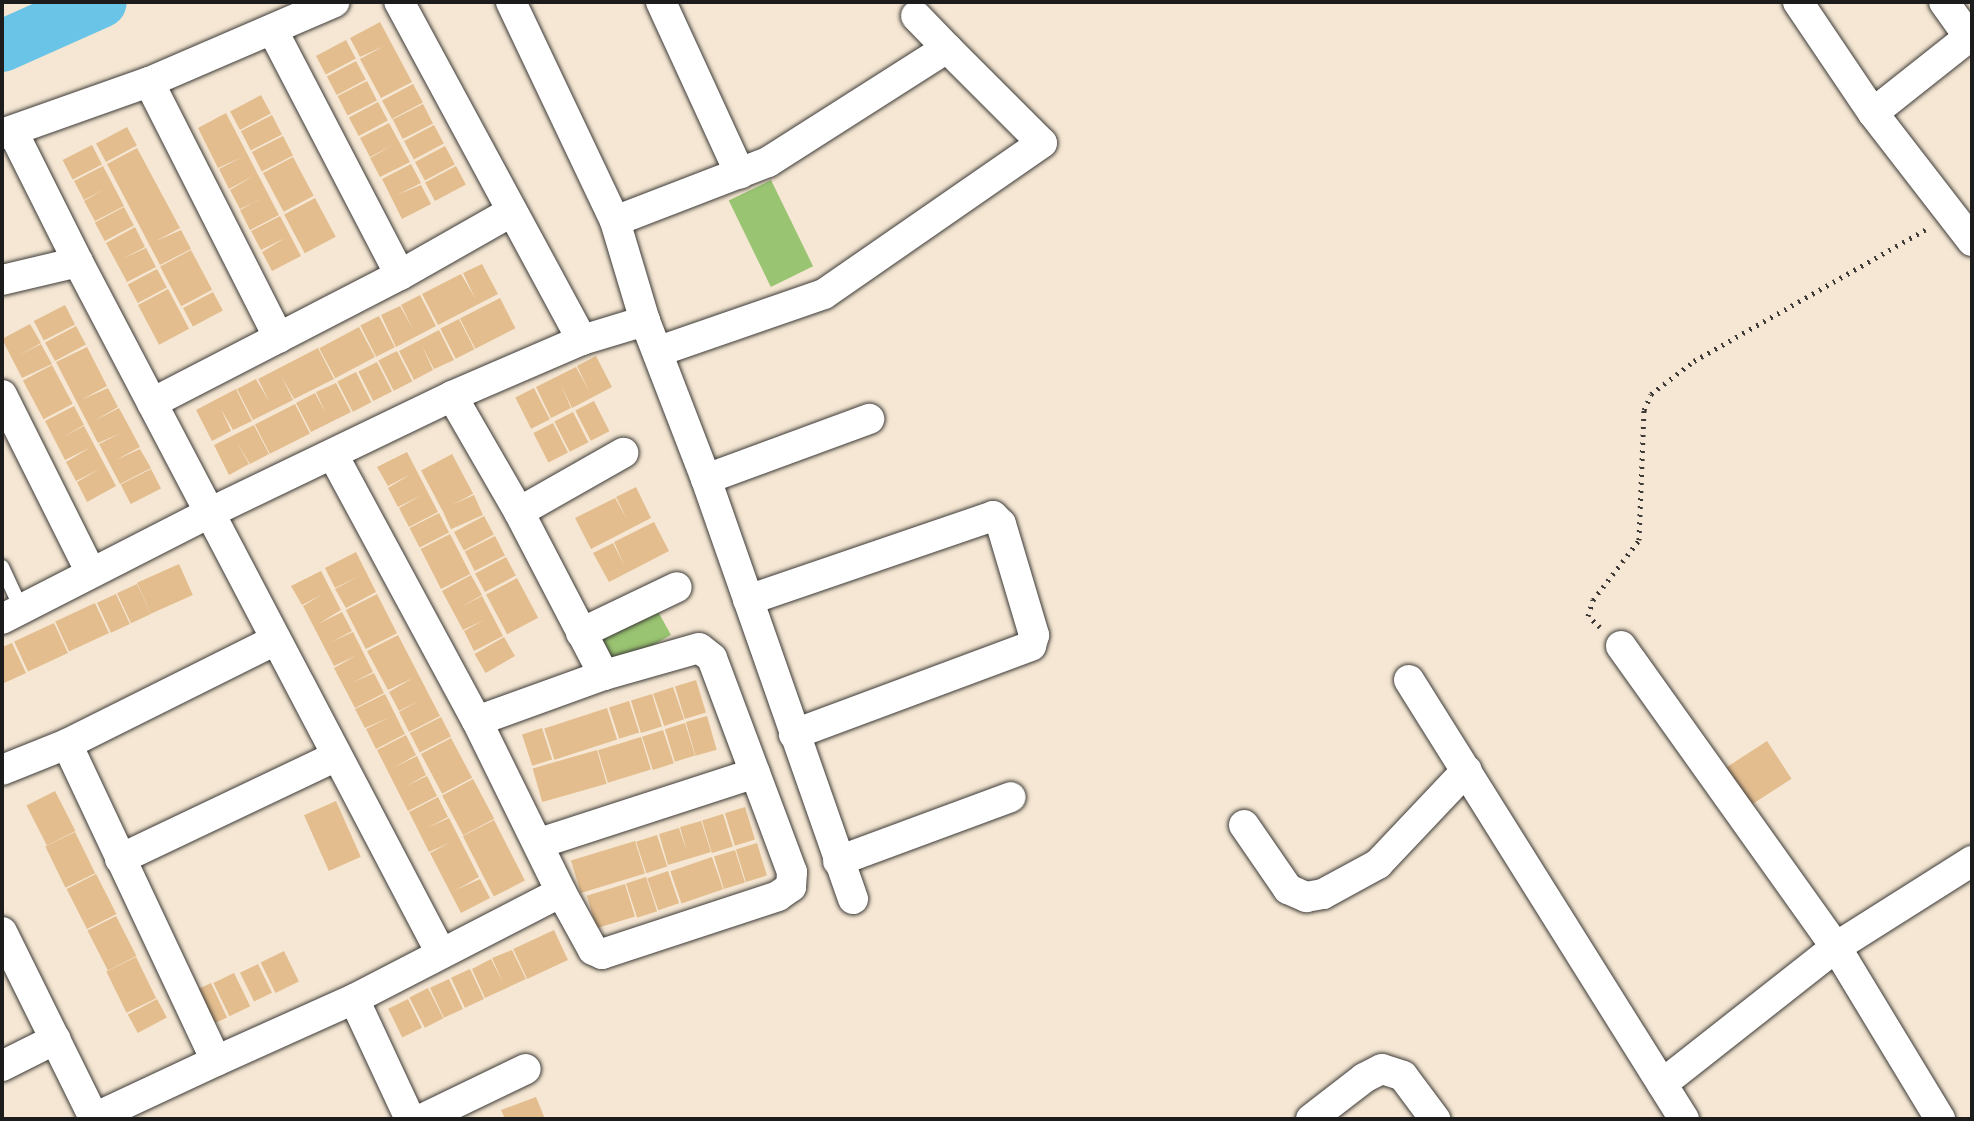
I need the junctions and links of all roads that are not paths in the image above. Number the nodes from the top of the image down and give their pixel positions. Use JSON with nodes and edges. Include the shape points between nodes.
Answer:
{"nodes":[{"id":1,"x":335,"y":2,"type":"edge"},
{"id":2,"x":399,"y":2,"type":"edge"},
{"id":3,"x":511,"y":2,"type":"edge"},
{"id":4,"x":661,"y":2,"type":"edge"},
{"id":5,"x":1798,"y":2,"type":"edge"},
{"id":6,"x":1945,"y":2,"type":"edge"},
{"id":7,"x":916,"y":16,"type":"dead end"},
{"id":8,"x":273,"y":31,"type":"junction"},
{"id":9,"x":947,"y":48,"type":"junction"},
{"id":10,"x":149,"y":82,"type":"junction"},
{"id":11,"x":1873,"y":113,"type":"junction"},
{"id":12,"x":8,"y":133,"type":"edge"},
{"id":13,"x":740,"y":174,"type":"junction"},
{"id":14,"x":511,"y":212,"type":"junction"},
{"id":15,"x":615,"y":221,"type":"junction"},
{"id":16,"x":1972,"y":241,"type":"edge"},
{"id":17,"x":78,"y":262,"type":"junction"},
{"id":18,"x":400,"y":275,"type":"junction"},
{"id":19,"x":2,"y":280,"type":"edge"},
{"id":20,"x":645,"y":321,"type":"junction"},
{"id":21,"x":279,"y":338,"type":"junction"},
{"id":22,"x":582,"y":340,"type":"junction"},
{"id":23,"x":659,"y":351,"type":"junction"},
{"id":24,"x":2,"y":395,"type":"edge"},
{"id":25,"x":452,"y":396,"type":"junction"},
{"id":26,"x":152,"y":403,"type":"junction"},
{"id":27,"x":869,"y":419,"type":"dead end"},
{"id":28,"x":623,"y":453,"type":"dead end"},
{"id":29,"x":333,"y":455,"type":"junction"},
{"id":30,"x":706,"y":479,"type":"junction"},
{"id":31,"x":519,"y":512,"type":"junction"},
{"id":32,"x":209,"y":513,"type":"junction"},
{"id":33,"x":2,"y":567,"type":"edge"},
{"id":34,"x":91,"y":573,"type":"junction"},
{"id":35,"x":677,"y":587,"type":"dead end"},
{"id":36,"x":748,"y":600,"type":"junction"},
{"id":37,"x":12,"y":615,"type":"edge"},
{"id":38,"x":581,"y":633,"type":"junction"},
{"id":39,"x":276,"y":640,"type":"junction"},
{"id":40,"x":1621,"y":646,"type":"road end"},
{"id":41,"x":604,"y":675,"type":"junction"},
{"id":42,"x":1409,"y":680,"type":"dead end"},
{"id":43,"x":477,"y":721,"type":"junction"},
{"id":44,"x":794,"y":734,"type":"junction"},
{"id":45,"x":67,"y":744,"type":"junction"},
{"id":46,"x":337,"y":756,"type":"junction"},
{"id":47,"x":2,"y":770,"type":"edge"},
{"id":48,"x":1467,"y":770,"type":"junction"},
{"id":49,"x":755,"y":773,"type":"junction"},
{"id":50,"x":1011,"y":797,"type":"dead end"},
{"id":51,"x":1244,"y":825,"type":"dead end"},
{"id":52,"x":540,"y":843,"type":"junction"},
{"id":53,"x":120,"y":859,"type":"junction"},
{"id":54,"x":838,"y":861,"type":"junction"},
{"id":55,"x":1972,"y":861,"type":"edge"},
{"id":56,"x":561,"y":892,"type":"junction"},
{"id":57,"x":853,"y":899,"type":"dead end"},
{"id":58,"x":2,"y":932,"type":"edge"},
{"id":59,"x":1836,"y":947,"type":"junction"},
{"id":60,"x":441,"y":953,"type":"junction"},
{"id":61,"x":354,"y":999,"type":"junction"},
{"id":62,"x":56,"y":1039,"type":"junction"},
{"id":63,"x":216,"y":1061,"type":"junction"},
{"id":64,"x":2,"y":1066,"type":"edge"},
{"id":65,"x":526,"y":1069,"type":"dead end"},
{"id":66,"x":1662,"y":1084,"type":"junction"},
{"id":67,"x":410,"y":1119,"type":"edge"},
{"id":68,"x":422,"y":1119,"type":"edge"},
{"id":69,"x":1311,"y":1119,"type":"edge"},
{"id":70,"x":1435,"y":1119,"type":"edge"},
{"id":71,"x":1684,"y":1119,"type":"edge"},
{"id":72,"x":1940,"y":1119,"type":"edge"}],
"edges":[{"from":1,"to":8,"type":"street"},
{"from":2,"to":14,"type":"street"},
{"from":3,"to":15,"type":"street"},
{"from":4,"to":13,"type":"street"},
{"from":5,"to":11,"type":"street"},
{"from":6,"to":11,"type":"street","via":[[1969,37]]},
{"from":7,"to":9,"type":"street"},
{"from":8,"to":10,"type":"street"},
{"from":8,"to":18,"type":"street"},
{"from":9,"to":13,"type":"street","via":[[768,162]]},
{"from":9,"to":23,"type":"street","via":[[1042,143],[824,294]]},
{"from":10,"to":12,"type":"street"},
{"from":10,"to":21,"type":"street"},
{"from":11,"to":16,"type":"street"},
{"from":12,"to":17,"type":"street"},
{"from":13,"to":15,"type":"street"},
{"from":14,"to":18,"type":"street"},
{"from":14,"to":22,"type":"street"},
{"from":15,"to":20,"type":"street"},
{"from":17,"to":19,"type":"street"},
{"from":17,"to":26,"type":"street"},
{"from":18,"to":21,"type":"street"},
{"from":20,"to":22,"type":"street"},
{"from":20,"to":23,"type":"street"},
{"from":21,"to":26,"type":"street"},
{"from":22,"to":25,"type":"street"},
{"from":23,"to":30,"type":"street"},
{"from":24,"to":34,"type":"street"},
{"from":25,"to":29,"type":"street"},
{"from":25,"to":31,"type":"street"},
{"from":26,"to":32,"type":"street"},
{"from":27,"to":30,"type":"street"},
{"from":28,"to":31,"type":"street"},
{"from":29,"to":32,"type":"street"},
{"from":29,"to":43,"type":"street"},
{"from":30,"to":36,"type":"street"},
{"from":31,"to":38,"type":"street"},
{"from":32,"to":34,"type":"street"},
{"from":32,"to":39,"type":"street"},
{"from":33,"to":37,"type":"lane"},
{"from":34,"to":37,"type":"street"},
{"from":35,"to":38,"type":"street"},
{"from":36,"to":44,"type":"street"},
{"from":36,"to":44,"type":"street","via":[[993,516],[1001,524],[1034,635],[1031,646]]},
{"from":38,"to":41,"type":"street"},
{"from":39,"to":45,"type":"street"},
{"from":39,"to":46,"type":"street"},
{"from":40,"to":59,"type":"street"},
{"from":41,"to":43,"type":"street"},
{"from":41,"to":49,"type":"street","via":[[699,648],[712,658]]},
{"from":42,"to":48,"type":"street"},
{"from":43,"to":52,"type":"street"},
{"from":44,"to":54,"type":"street"},
{"from":45,"to":47,"type":"street"},
{"from":45,"to":53,"type":"street"},
{"from":46,"to":53,"type":"street"},
{"from":46,"to":60,"type":"street"},
{"from":48,"to":51,"type":"street","via":[[1378,864],[1323,894],[1306,897],[1288,889]]},
{"from":48,"to":66,"type":"street"},
{"from":49,"to":52,"type":"street"},
{"from":49,"to":56,"type":"street","via":[[792,872],[791,887],[778,896],[602,954],[593,950]]},
{"from":50,"to":54,"type":"street"},
{"from":52,"to":56,"type":"street"},
{"from":53,"to":63,"type":"street"},
{"from":54,"to":57,"type":"street"},
{"from":55,"to":59,"type":"street"},
{"from":56,"to":60,"type":"street"},
{"from":58,"to":62,"type":"street"},
{"from":59,"to":66,"type":"street"},
{"from":59,"to":72,"type":"street"},
{"from":60,"to":61,"type":"street"},
{"from":61,"to":63,"type":"street"},
{"from":61,"to":67,"type":"street"},
{"from":62,"to":63,"type":"street","via":[[94,1118]]},
{"from":62,"to":64,"type":"street"},
{"from":65,"to":68,"type":"street"},
{"from":66,"to":71,"type":"street"},
{"from":69,"to":70,"type":"street","via":[[1382,1069],[1403,1076]]}]}
